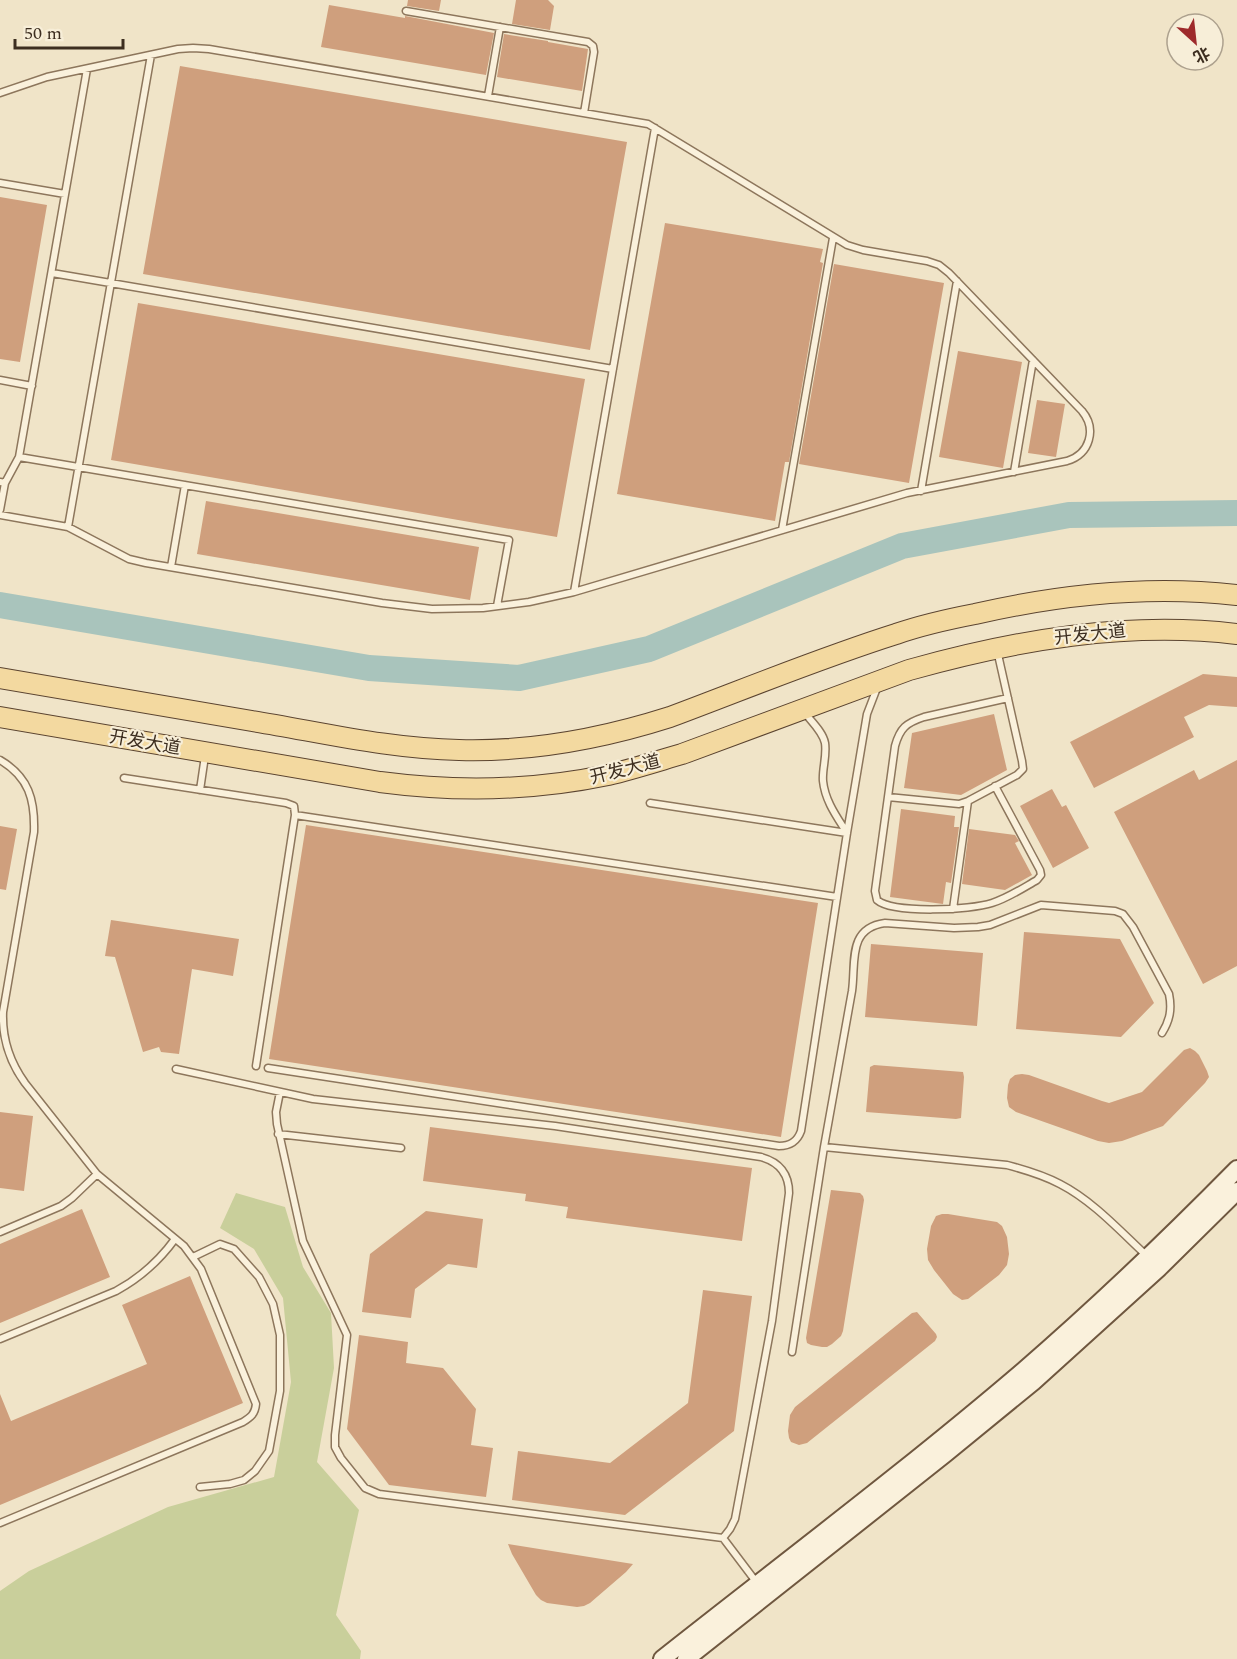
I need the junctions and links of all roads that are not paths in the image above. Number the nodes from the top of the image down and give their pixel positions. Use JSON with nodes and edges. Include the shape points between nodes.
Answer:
{"nodes":[{"id":1,"x":406,"y":11,"type":"dead end"},
{"id":2,"x":500,"y":27,"type":"junction"},
{"id":3,"x":151,"y":55,"type":"junction"},
{"id":4,"x":87,"y":69,"type":"junction"},
{"id":5,"x":0,"y":93,"type":"edge"},
{"id":6,"x":488,"y":96,"type":"junction"},
{"id":7,"x":584,"y":113,"type":"junction"},
{"id":8,"x":656,"y":128,"type":"junction"},
{"id":9,"x":0,"y":183,"type":"edge"},
{"id":10,"x":65,"y":194,"type":"junction"},
{"id":11,"x":833,"y":238,"type":"junction"},
{"id":12,"x":51,"y":273,"type":"junction"},
{"id":13,"x":957,"y":281,"type":"junction"},
{"id":14,"x":111,"y":283,"type":"junction"},
{"id":15,"x":1033,"y":360,"type":"junction"},
{"id":16,"x":613,"y":369,"type":"junction"},
{"id":17,"x":0,"y":380,"type":"edge"},
{"id":18,"x":32,"y":386,"type":"junction"},
{"id":19,"x":19,"y":457,"type":"junction"},
{"id":20,"x":79,"y":467,"type":"junction"},
{"id":21,"x":1014,"y":472,"type":"junction"},
{"id":22,"x":2,"y":482,"type":"edge"},
{"id":23,"x":185,"y":485,"type":"junction"},
{"id":24,"x":921,"y":491,"type":"junction"},
{"id":25,"x":0,"y":510,"type":"edge"},
{"id":26,"x":0,"y":515,"type":"edge"},
{"id":27,"x":68,"y":526,"type":"junction"},
{"id":28,"x":782,"y":530,"type":"junction"},
{"id":29,"x":171,"y":567,"type":"junction"},
{"id":30,"x":574,"y":592,"type":"junction"},
{"id":31,"x":1237,"y":595,"type":"edge"},
{"id":32,"x":497,"y":606,"type":"junction"},
{"id":33,"x":1237,"y":634,"type":"edge"},
{"id":34,"x":996,"y":649,"type":"junction"},
{"id":35,"x":0,"y":678,"type":"edge"},
{"id":36,"x":883,"y":679,"type":"junction"},
{"id":37,"x":1008,"y":698,"type":"junction"},
{"id":38,"x":802,"y":709,"type":"junction"},
{"id":39,"x":0,"y":717,"type":"edge"},
{"id":40,"x":206,"y":752,"type":"junction"},
{"id":41,"x":0,"y":760,"type":"edge"},
{"id":42,"x":124,"y":778,"type":"dead end"},
{"id":43,"x":995,"y":786,"type":"junction"},
{"id":44,"x":200,"y":790,"type":"junction"},
{"id":45,"x":888,"y":797,"type":"junction"},
{"id":46,"x":968,"y":801,"type":"junction"},
{"id":47,"x":650,"y":803,"type":"dead end"},
{"id":48,"x":295,"y":815,"type":"junction"},
{"id":49,"x":847,"y":833,"type":"junction"},
{"id":50,"x":837,"y":897,"type":"junction"},
{"id":51,"x":953,"y":909,"type":"junction"},
{"id":52,"x":1162,"y":1033,"type":"dead end"},
{"id":53,"x":9,"y":1055,"type":"junction"},
{"id":54,"x":0,"y":1057,"type":"edge"},
{"id":55,"x":256,"y":1066,"type":"dead end"},
{"id":56,"x":268,"y":1068,"type":"dead end"},
{"id":57,"x":176,"y":1069,"type":"dead end"},
{"id":58,"x":280,"y":1092,"type":"junction"},
{"id":59,"x":278,"y":1134,"type":"junction"},
{"id":60,"x":824,"y":1147,"type":"junction"},
{"id":61,"x":401,"y":1148,"type":"dead end"},
{"id":62,"x":1237,"y":1169,"type":"edge"},
{"id":63,"x":97,"y":1174,"type":"junction"},
{"id":64,"x":1237,"y":1191,"type":"edge"},
{"id":65,"x":0,"y":1232,"type":"edge"},
{"id":66,"x":175,"y":1239,"type":"junction"},
{"id":67,"x":193,"y":1257,"type":"junction"},
{"id":68,"x":1154,"y":1262,"type":"junction"},
{"id":69,"x":0,"y":1339,"type":"edge"},
{"id":70,"x":792,"y":1352,"type":"dead end"},
{"id":71,"x":200,"y":1487,"type":"dead end"},
{"id":72,"x":0,"y":1523,"type":"edge"},
{"id":73,"x":723,"y":1538,"type":"junction"},
{"id":74,"x":762,"y":1589,"type":"junction"},
{"id":75,"x":662,"y":1659,"type":"edge"},
{"id":76,"x":686,"y":1659,"type":"edge"}],
"edges":[{"from":1,"to":2,"type":"lane"},
{"from":2,"to":6,"type":"lane"},
{"from":2,"to":7,"type":"lane","via":[[593,46]]},
{"from":3,"to":4,"type":"lane"},
{"from":3,"to":6,"type":"lane","via":[[186,48],[209,49]]},
{"from":3,"to":14,"type":"lane"},
{"from":4,"to":5,"type":"lane"},
{"from":4,"to":10,"type":"lane"},
{"from":6,"to":7,"type":"lane"},
{"from":7,"to":8,"type":"lane"},
{"from":8,"to":11,"type":"lane"},
{"from":8,"to":16,"type":"lane"},
{"from":9,"to":10,"type":"lane"},
{"from":10,"to":12,"type":"lane"},
{"from":11,"to":13,"type":"lane","via":[[863,250],[939,265]]},
{"from":11,"to":28,"type":"lane"},
{"from":12,"to":14,"type":"lane"},
{"from":12,"to":18,"type":"lane"},
{"from":13,"to":15,"type":"lane"},
{"from":13,"to":24,"type":"lane"},
{"from":14,"to":16,"type":"lane"},
{"from":14,"to":20,"type":"lane"},
{"from":15,"to":21,"type":"lane"},
{"from":15,"to":21,"type":"lane","via":[[1086,416],[1091,434],[1084,452],[1073,459]]},
{"from":16,"to":30,"type":"lane"},
{"from":17,"to":18,"type":"lane"},
{"from":18,"to":19,"type":"lane"},
{"from":19,"to":20,"type":"lane"},
{"from":19,"to":22,"type":"lane"},
{"from":20,"to":23,"type":"lane"},
{"from":20,"to":27,"type":"lane"},
{"from":21,"to":24,"type":"lane"},
{"from":22,"to":25,"type":"lane"},
{"from":23,"to":29,"type":"lane"},
{"from":23,"to":32,"type":"lane","via":[[508,540]]},
{"from":24,"to":28,"type":"lane"},
{"from":26,"to":27,"type":"lane"},
{"from":27,"to":29,"type":"lane","via":[[129,559]]},
{"from":28,"to":30,"type":"lane"},
{"from":29,"to":32,"type":"lane","via":[[432,609]]},
{"from":30,"to":32,"type":"lane"},
{"from":31,"to":35,"type":"main road","name":"开发大道","via":[[1139,590],[1016,604],[898,633],[635,728],[529,748],[458,750],[386,743]]},
{"from":33,"to":34,"type":"main road","name":"开发大道","via":[[1140,629],[1062,636]]},
{"from":34,"to":36,"type":"main road","name":"开发大道"},
{"from":34,"to":37,"type":"lane"},
{"from":36,"to":38,"type":"main road","name":"开发大道"},
{"from":36,"to":49,"type":"lane","via":[[867,714]]},
{"from":37,"to":43,"type":"lane","via":[[1023,769]]},
{"from":37,"to":45,"type":"lane","via":[[913,720],[903,727],[895,746]]},
{"from":38,"to":40,"type":"main road","name":"开发大道","via":[[646,765],[533,786],[418,786]]},
{"from":38,"to":49,"type":"lane","via":[[825,741],[826,793]]},
{"from":39,"to":40,"type":"main road","name":"开发大道"},
{"from":40,"to":44,"type":"lane"},
{"from":41,"to":53,"type":"lane","via":[[25,782],[34,817],[3,1012]]},
{"from":42,"to":44,"type":"lane"},
{"from":43,"to":46,"type":"lane"},
{"from":43,"to":51,"type":"lane","via":[[1041,875],[991,904]]},
{"from":44,"to":48,"type":"lane","via":[[286,803],[294,806]]},
{"from":45,"to":46,"type":"lane","via":[[950,804]]},
{"from":45,"to":51,"type":"lane","via":[[877,900],[885,905],[924,910]]},
{"from":46,"to":51,"type":"lane"},
{"from":47,"to":49,"type":"lane"},
{"from":48,"to":50,"type":"lane"},
{"from":48,"to":55,"type":"lane"},
{"from":49,"to":50,"type":"lane"},
{"from":50,"to":56,"type":"lane","via":[[801,1131],[794,1143],[786,1146]]},
{"from":52,"to":60,"type":"lane","via":[[1170,1018],[1169,994],[1123,914],[1041,905],[978,927],[880,924],[867,930],[856,946],[852,991]]},
{"from":53,"to":54,"type":"lane"},
{"from":53,"to":63,"type":"lane","via":[[18,1074]]},
{"from":57,"to":58,"type":"lane"},
{"from":58,"to":59,"type":"lane","via":[[276,1112]]},
{"from":58,"to":73,"type":"lane","via":[[346,1104],[555,1126],[761,1157],[781,1168],[789,1193],[772,1321],[735,1519]]},
{"from":59,"to":61,"type":"lane"},
{"from":59,"to":73,"type":"lane","via":[[303,1241],[347,1335],[335,1447],[365,1488],[378,1494]]},
{"from":60,"to":68,"type":"lane","via":[[1007,1165],[1044,1176],[1077,1194]]},
{"from":60,"to":70,"type":"lane"},
{"from":62,"to":68,"type":"main road"},
{"from":63,"to":65,"type":"lane","via":[[61,1206]]},
{"from":63,"to":66,"type":"lane"},
{"from":64,"to":68,"type":"main road"},
{"from":66,"to":67,"type":"lane"},
{"from":66,"to":69,"type":"lane","via":[[131,1283]]},
{"from":67,"to":71,"type":"lane","via":[[220,1244],[234,1249],[259,1277],[273,1304],[280,1335],[280,1391],[269,1451],[244,1480]]},
{"from":67,"to":72,"type":"lane","via":[[255,1398],[255,1412],[243,1422]]},
{"from":68,"to":74,"type":"main road"},
{"from":73,"to":74,"type":"lane"},
{"from":74,"to":75,"type":"main road"},
{"from":74,"to":76,"type":"main road"}]}
